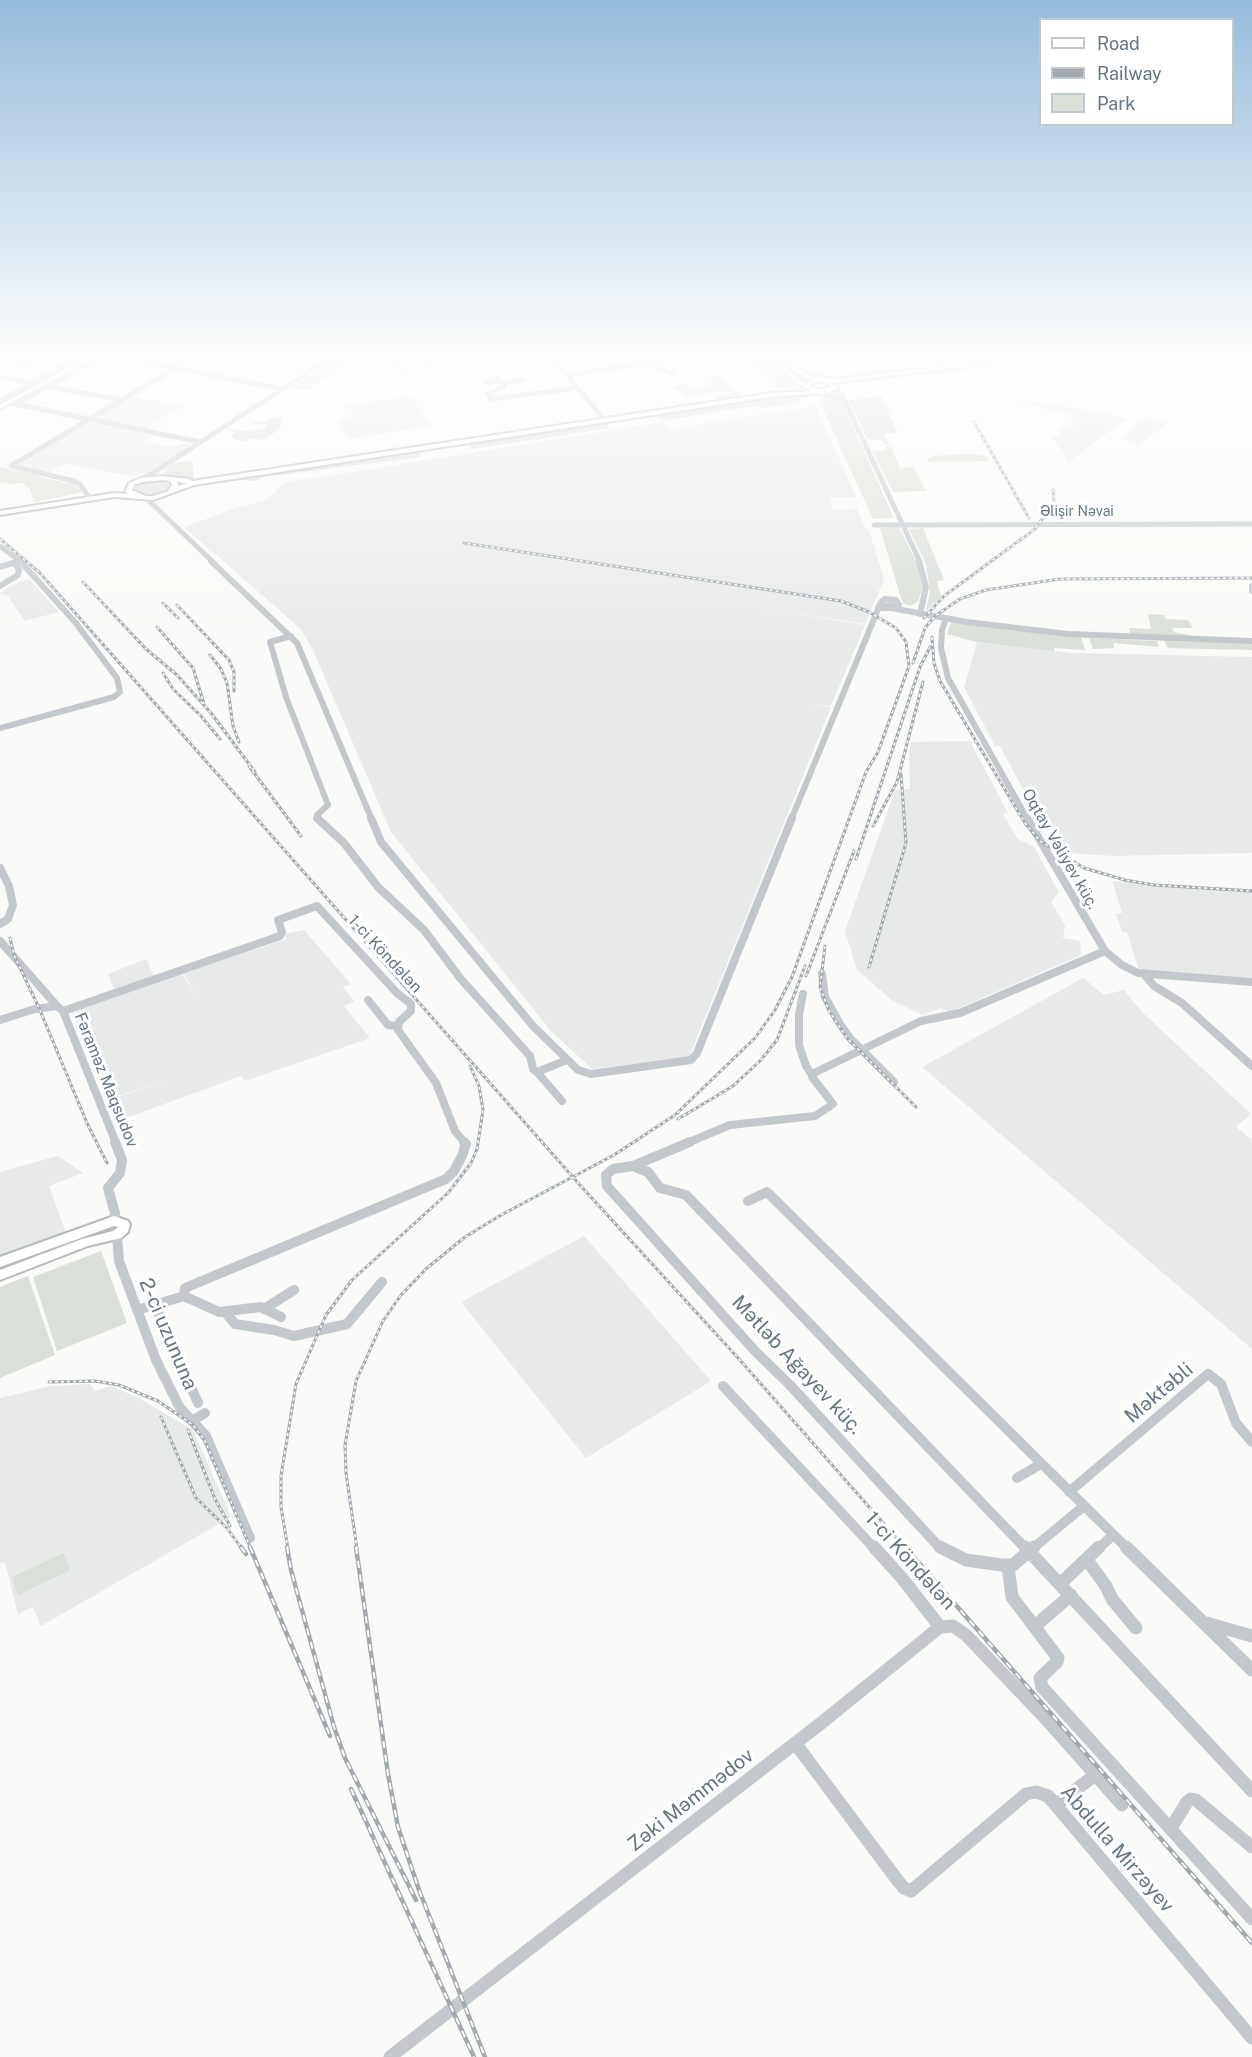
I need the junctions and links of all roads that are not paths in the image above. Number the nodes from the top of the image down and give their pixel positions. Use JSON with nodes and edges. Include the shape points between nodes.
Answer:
{"nodes":[{"id":1,"x":34,"y":452,"type":"edge"},
{"id":2,"x":185,"y":452,"type":"edge"},
{"id":3,"x":190,"y":452,"type":"edge"},
{"id":4,"x":379,"y":452,"type":"edge"},
{"id":5,"x":392,"y":452,"type":"edge"},
{"id":6,"x":868,"y":452,"type":"edge"},
{"id":7,"x":168,"y":479,"type":"junction"},
{"id":8,"x":136,"y":482,"type":"junction"},
{"id":9,"x":173,"y":490,"type":"junction"},
{"id":10,"x":88,"y":496,"type":"junction"},
{"id":11,"x":143,"y":498,"type":"junction"},
{"id":12,"x":46,"y":505,"type":"junction"},
{"id":13,"x":0,"y":512,"type":"edge"},
{"id":14,"x":902,"y":522,"type":"junction"},
{"id":15,"x":873,"y":523,"type":"dead end"},
{"id":16,"x":1252,"y":524,"type":"edge"},
{"id":17,"x":0,"y":546,"type":"edge"},
{"id":18,"x":17,"y":562,"type":"junction"},
{"id":19,"x":0,"y":567,"type":"edge"},
{"id":20,"x":0,"y":586,"type":"edge"},
{"id":21,"x":1252,"y":586,"type":"edge"},
{"id":22,"x":1252,"y":591,"type":"edge"},
{"id":23,"x":921,"y":614,"type":"junction"},
{"id":24,"x":946,"y":619,"type":"junction"},
{"id":25,"x":291,"y":636,"type":"junction"},
{"id":26,"x":1252,"y":641,"type":"edge"},
{"id":27,"x":0,"y":728,"type":"edge"},
{"id":28,"x":0,"y":868,"type":"edge"},
{"id":29,"x":0,"y":924,"type":"edge"},
{"id":30,"x":0,"y":941,"type":"edge"},
{"id":31,"x":1105,"y":951,"type":"junction"},
{"id":32,"x":822,"y":974,"type":"dead end"},
{"id":33,"x":1144,"y":974,"type":"junction"},
{"id":34,"x":1252,"y":982,"type":"edge"},
{"id":35,"x":803,"y":994,"type":"dead end"},
{"id":36,"x":368,"y":1000,"type":"dead end"},
{"id":37,"x":60,"y":1009,"type":"junction"},
{"id":38,"x":0,"y":1020,"type":"edge"},
{"id":39,"x":397,"y":1026,"type":"junction"},
{"id":40,"x":863,"y":1051,"type":"junction"},
{"id":41,"x":567,"y":1060,"type":"junction"},
{"id":42,"x":1252,"y":1066,"type":"edge"},
{"id":43,"x":537,"y":1072,"type":"junction"},
{"id":44,"x":812,"y":1075,"type":"junction"},
{"id":45,"x":894,"y":1082,"type":"dead end"},
{"id":46,"x":562,"y":1101,"type":"dead end"},
{"id":47,"x":633,"y":1166,"type":"junction"},
{"id":48,"x":748,"y":1201,"type":"dead end"},
{"id":49,"x":113,"y":1222,"type":"joint"},
{"id":50,"x":108,"y":1234,"type":"junction"},
{"id":51,"x":0,"y":1262,"type":"edge"},
{"id":52,"x":0,"y":1269,"type":"edge"},
{"id":53,"x":0,"y":1275,"type":"edge"},
{"id":54,"x":0,"y":1281,"type":"edge"},
{"id":55,"x":382,"y":1282,"type":"dead end"},
{"id":56,"x":294,"y":1290,"type":"dead end"},
{"id":57,"x":184,"y":1296,"type":"junction"},
{"id":58,"x":155,"y":1305,"type":"junction"},
{"id":59,"x":264,"y":1309,"type":"junction"},
{"id":60,"x":137,"y":1310,"type":"junction"},
{"id":61,"x":226,"y":1313,"type":"junction"},
{"id":62,"x":281,"y":1317,"type":"dead end"},
{"id":63,"x":723,"y":1386,"type":"dead end"},
{"id":64,"x":198,"y":1403,"type":"dead end"},
{"id":65,"x":205,"y":1413,"type":"dead end"},
{"id":66,"x":192,"y":1421,"type":"junction"},
{"id":67,"x":1252,"y":1442,"type":"edge"},
{"id":68,"x":1041,"y":1464,"type":"junction"},
{"id":69,"x":1017,"y":1478,"type":"dead end"},
{"id":70,"x":1069,"y":1492,"type":"junction"},
{"id":71,"x":1084,"y":1506,"type":"junction"},
{"id":72,"x":1113,"y":1535,"type":"junction"},
{"id":73,"x":250,"y":1538,"type":"dead end"},
{"id":74,"x":1029,"y":1552,"type":"junction"},
{"id":75,"x":1087,"y":1560,"type":"junction"},
{"id":76,"x":1008,"y":1566,"type":"junction"},
{"id":77,"x":1060,"y":1584,"type":"junction"},
{"id":78,"x":1071,"y":1595,"type":"junction"},
{"id":79,"x":1204,"y":1622,"type":"junction"},
{"id":80,"x":1035,"y":1626,"type":"junction"},
{"id":81,"x":940,"y":1627,"type":"junction"},
{"id":82,"x":1136,"y":1628,"type":"dead end"},
{"id":83,"x":1252,"y":1636,"type":"edge"},
{"id":84,"x":1252,"y":1670,"type":"edge"},
{"id":85,"x":795,"y":1743,"type":"junction"},
{"id":86,"x":1095,"y":1775,"type":"junction"},
{"id":87,"x":1252,"y":1791,"type":"edge"},
{"id":88,"x":1056,"y":1805,"type":"junction"},
{"id":89,"x":1122,"y":1805,"type":"dead end"},
{"id":90,"x":1171,"y":1828,"type":"junction"},
{"id":91,"x":1252,"y":1847,"type":"edge"},
{"id":92,"x":1252,"y":1919,"type":"edge"},
{"id":93,"x":1252,"y":2037,"type":"edge"},
{"id":94,"x":390,"y":2057,"type":"edge"}],
"edges":[{"from":1,"to":10,"type":"street","via":[[12,467],[74,481]]},
{"from":2,"to":8,"type":"street"},
{"from":3,"to":7,"type":"street","via":[[166,468],[163,474]]},
{"from":4,"to":7,"type":"main road","via":[[194,480]]},
{"from":5,"to":9,"type":"main road","via":[[192,483]]},
{"from":6,"to":14,"type":"street"},
{"from":7,"to":8,"type":"main road","via":[[152,477]]},
{"from":7,"to":9,"type":"main road","via":[[176,485]]},
{"from":8,"to":10,"type":"main road"},
{"from":8,"to":11,"type":"main road","via":[[128,491]]},
{"from":9,"to":11,"type":"main road","via":[[159,497]]},
{"from":10,"to":12,"type":"main road"},
{"from":11,"to":12,"type":"main road","via":[[114,495]]},
{"from":11,"to":25,"type":"street"},
{"from":12,"to":13,"type":"main road"},
{"from":14,"to":15,"type":"street","name":"Əlişir Nəvai"},
{"from":14,"to":16,"type":"street","name":"Əlişir Nəvai"},
{"from":14,"to":23,"type":"street","via":[[925,581]]},
{"from":17,"to":18,"type":"street"},
{"from":18,"to":19,"type":"street"},
{"from":18,"to":20,"type":"street","via":[[18,575]]},
{"from":18,"to":27,"type":"street","via":[[75,622],[118,680],[120,692],[114,697]]},
{"from":21,"to":22,"type":"street"},
{"from":23,"to":24,"type":"street"},
{"from":23,"to":41,"type":"street","via":[[879,605],[697,1053],[691,1060],[598,1074],[578,1070]]},
{"from":24,"to":26,"type":"street","via":[[1082,635]]},
{"from":24,"to":31,"type":"street","name":"Oqtay Vəliyev küç.","via":[[941,648],[948,678]]},
{"from":25,"to":41,"type":"street","via":[[301,649],[377,835],[533,1026]]},
{"from":25,"to":43,"type":"street","via":[[270,642],[286,697],[327,802],[317,819],[344,843],[378,887],[424,930],[460,978],[530,1056]]},
{"from":28,"to":29,"type":"street","via":[[13,905],[8,919]]},
{"from":30,"to":37,"type":"street"},
{"from":31,"to":33,"type":"street","name":"Oqtay Vəliyev küç.","via":[[1128,969]]},
{"from":31,"to":40,"type":"street","via":[[960,1013],[921,1021]]},
{"from":32,"to":40,"type":"street","via":[[831,1010]]},
{"from":33,"to":34,"type":"street","name":"Oqtay Vəliyev küç."},
{"from":33,"to":42,"type":"street"},
{"from":35,"to":44,"type":"street","via":[[799,1045]]},
{"from":36,"to":39,"type":"street","via":[[388,1025]]},
{"from":37,"to":38,"type":"street","name":"Fəraməz Maqsudov","via":[[27,1010]]},
{"from":37,"to":39,"type":"street","name":"1-ci Köndələn","via":[[280,936],[278,920],[317,906],[411,1004],[411,1011]]},
{"from":37,"to":49,"type":"street","name":"Fəraməz Maqsudov","via":[[122,1160],[120,1173],[108,1188],[115,1213]]},
{"from":39,"to":57,"type":"street","via":[[441,1092],[452,1124],[466,1144],[454,1170],[446,1179],[185,1288]]},
{"from":40,"to":44,"type":"street"},
{"from":40,"to":45,"type":"street"},
{"from":41,"to":43,"type":"street"},
{"from":43,"to":46,"type":"street"},
{"from":44,"to":47,"type":"street","name":"Mətləb Ağayev küç.","via":[[833,1102],[828,1110],[810,1117],[735,1123]]},
{"from":47,"to":74,"type":"street","name":"Mətləb Ağayev küç.","via":[[648,1172],[660,1188],[686,1195]]},
{"from":47,"to":76,"type":"street","name":"Mətləb Ağayev küç.","via":[[609,1172],[607,1186],[755,1351],[942,1550],[966,1560]]},
{"from":48,"to":68,"type":"street","via":[[767,1192]]},
{"from":49,"to":50,"type":"main road"},
{"from":50,"to":51,"type":"main road","via":[[83,1231]]},
{"from":50,"to":52,"type":"main road","via":[[84,1237]]},
{"from":50,"to":53,"type":"main road"},
{"from":50,"to":54,"type":"main road","via":[[87,1248]]},
{"from":50,"to":60,"type":"street","name":"2-ci uzununa"},
{"from":55,"to":61,"type":"street","via":[[347,1324],[294,1336],[235,1324]]},
{"from":56,"to":59,"type":"street"},
{"from":57,"to":58,"type":"street"},
{"from":57,"to":61,"type":"street","via":[[213,1311]]},
{"from":58,"to":60,"type":"street"},
{"from":58,"to":64,"type":"street"},
{"from":59,"to":61,"type":"street"},
{"from":59,"to":62,"type":"street"},
{"from":60,"to":66,"type":"street","name":"2-ci uzununa","via":[[156,1360],[180,1408]]},
{"from":63,"to":81,"type":"street","name":"1-ci Köndələn","via":[[902,1578]]},
{"from":65,"to":66,"type":"street"},
{"from":66,"to":73,"type":"street","name":"2-ci uzununa","via":[[206,1436]]},
{"from":67,"to":70,"type":"street","name":"Məktəbli","via":[[1236,1423],[1221,1384],[1209,1374]]},
{"from":68,"to":69,"type":"street"},
{"from":68,"to":70,"type":"street"},
{"from":70,"to":71,"type":"street"},
{"from":71,"to":72,"type":"street"},
{"from":71,"to":74,"type":"street"},
{"from":72,"to":75,"type":"street"},
{"from":72,"to":79,"type":"street"},
{"from":74,"to":76,"type":"street"},
{"from":74,"to":77,"type":"street","name":"Mətləb Ağayev küç."},
{"from":75,"to":77,"type":"street"},
{"from":75,"to":82,"type":"street"},
{"from":76,"to":80,"type":"street","via":[[1012,1597]]},
{"from":77,"to":78,"type":"street","name":"Mətləb Ağayev küç."},
{"from":78,"to":80,"type":"street"},
{"from":78,"to":87,"type":"street","name":"Mətləb Ağayev küç."},
{"from":79,"to":83,"type":"street"},
{"from":79,"to":84,"type":"street"},
{"from":80,"to":90,"type":"street","via":[[1058,1658],[1040,1678],[1042,1687]]},
{"from":81,"to":85,"type":"street","name":"Zəki Məmmədov"},
{"from":81,"to":86,"type":"street","name":"1-ci Köndələn","via":[[953,1626],[966,1635]]},
{"from":85,"to":88,"type":"street","name":"Abdulla Mirzəyev","via":[[898,1881],[911,1891],[1026,1794],[1043,1793]]},
{"from":85,"to":94,"type":"street","name":"Zəki Məmmədov"},
{"from":86,"to":88,"type":"street"},
{"from":86,"to":89,"type":"street","name":"1-ci Köndələn"},
{"from":88,"to":93,"type":"street","name":"Abdulla Mirzəyev"},
{"from":90,"to":91,"type":"street","via":[[1187,1802],[1196,1800]]},
{"from":90,"to":92,"type":"street"}]}
